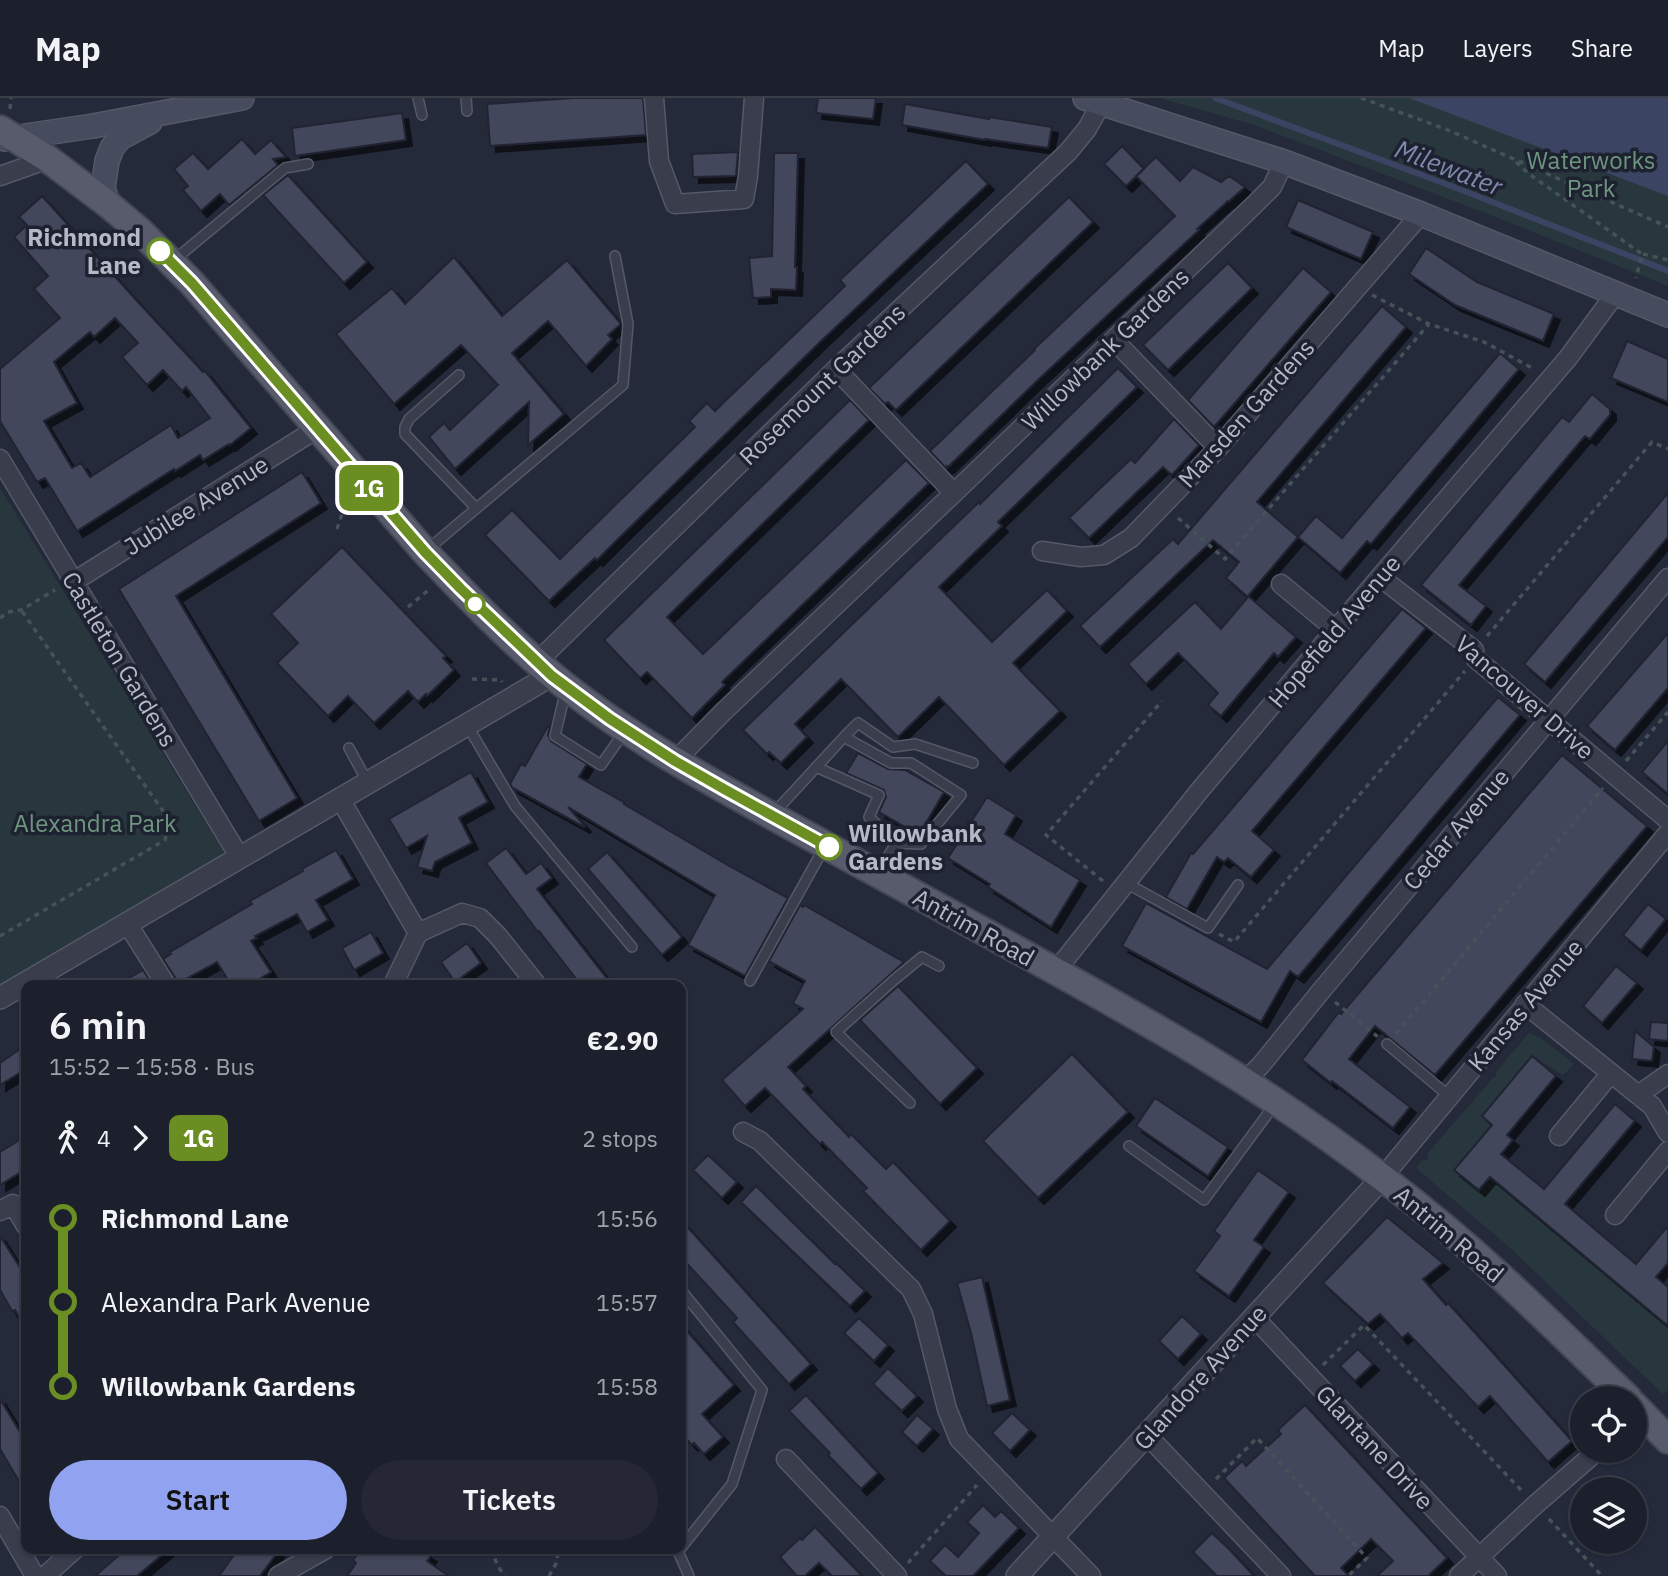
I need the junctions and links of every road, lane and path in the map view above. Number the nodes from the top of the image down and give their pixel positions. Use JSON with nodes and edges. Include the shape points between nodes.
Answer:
{"nodes":[{"id":1,"x":11,"y":98,"type":"edge"},
{"id":2,"x":242,"y":98,"type":"edge"},
{"id":3,"x":418,"y":98,"type":"edge"},
{"id":4,"x":466,"y":98,"type":"edge"},
{"id":5,"x":654,"y":98,"type":"edge"},
{"id":6,"x":754,"y":98,"type":"edge"},
{"id":7,"x":1362,"y":98,"type":"edge"},
{"id":8,"x":1093,"y":100,"type":"edge"},
{"id":9,"x":467,"y":111,"type":"dead end"},
{"id":10,"x":168,"y":112,"type":"junction"},
{"id":11,"x":422,"y":115,"type":"dead end"},
{"id":12,"x":6,"y":129,"type":"edge"},
{"id":13,"x":48,"y":159,"type":"junction"},
{"id":14,"x":1512,"y":159,"type":"junction"},
{"id":15,"x":1284,"y":162,"type":"junction"},
{"id":16,"x":308,"y":164,"type":"dead end"},
{"id":17,"x":0,"y":176,"type":"edge"},
{"id":18,"x":109,"y":205,"type":"junction"},
{"id":19,"x":1421,"y":214,"type":"junction"},
{"id":20,"x":1668,"y":227,"type":"edge"},
{"id":21,"x":1642,"y":255,"type":"junction"},
{"id":22,"x":615,"y":256,"type":"dead end"},
{"id":23,"x":1668,"y":260,"type":"edge"},
{"id":24,"x":172,"y":262,"type":"junction"},
{"id":25,"x":1637,"y":274,"type":"dead end"},
{"id":26,"x":1359,"y":286,"type":"junction"},
{"id":27,"x":1616,"y":293,"type":"junction"},
{"id":28,"x":1668,"y":315,"type":"edge"},
{"id":29,"x":1429,"y":324,"type":"junction"},
{"id":30,"x":1114,"y":340,"type":"junction"},
{"id":31,"x":836,"y":369,"type":"junction"},
{"id":32,"x":459,"y":375,"type":"dead end"},
{"id":33,"x":1548,"y":382,"type":"junction"},
{"id":34,"x":318,"y":428,"type":"junction"},
{"id":35,"x":1218,"y":448,"type":"junction"},
{"id":36,"x":1668,"y":449,"type":"edge"},
{"id":37,"x":0,"y":459,"type":"edge"},
{"id":38,"x":368,"y":486,"type":"junction"},
{"id":39,"x":954,"y":494,"type":"junction"},
{"id":40,"x":1163,"y":505,"type":"junction"},
{"id":41,"x":476,"y":508,"type":"junction"},
{"id":42,"x":337,"y":530,"type":"dead end"},
{"id":43,"x":1042,"y":551,"type":"dead end"},
{"id":44,"x":425,"y":552,"type":"junction"},
{"id":45,"x":1380,"y":577,"type":"junction"},
{"id":46,"x":1668,"y":578,"type":"edge"},
{"id":47,"x":73,"y":582,"type":"junction"},
{"id":48,"x":1281,"y":584,"type":"dead end"},
{"id":49,"x":21,"y":610,"type":"junction"},
{"id":50,"x":0,"y":618,"type":"edge"},
{"id":51,"x":1335,"y":629,"type":"junction"},
{"id":52,"x":1475,"y":654,"type":"junction"},
{"id":53,"x":552,"y":675,"type":"junction"},
{"id":54,"x":1162,"y":701,"type":"dead end"},
{"id":55,"x":1668,"y":712,"type":"edge"},
{"id":56,"x":1547,"y":720,"type":"junction"},
{"id":57,"x":467,"y":725,"type":"junction"},
{"id":58,"x":626,"y":729,"type":"junction"},
{"id":59,"x":844,"y":737,"type":"junction"},
{"id":60,"x":349,"y":748,"type":"dead end"},
{"id":61,"x":675,"y":761,"type":"junction"},
{"id":62,"x":973,"y":763,"type":"dead end"},
{"id":63,"x":816,"y":766,"type":"junction"},
{"id":64,"x":1614,"y":775,"type":"junction"},
{"id":65,"x":368,"y":783,"type":"junction"},
{"id":66,"x":340,"y":799,"type":"junction"},
{"id":67,"x":772,"y":816,"type":"junction"},
{"id":68,"x":1668,"y":820,"type":"edge"},
{"id":69,"x":1668,"y":832,"type":"edge"},
{"id":70,"x":896,"y":843,"type":"junction"},
{"id":71,"x":825,"y":845,"type":"junction"},
{"id":72,"x":240,"y":858,"type":"junction"},
{"id":73,"x":877,"y":874,"type":"junction"},
{"id":74,"x":1238,"y":885,"type":"dead end"},
{"id":75,"x":1122,"y":888,"type":"junction"},
{"id":76,"x":127,"y":923,"type":"junction"},
{"id":77,"x":1208,"y":928,"type":"junction"},
{"id":78,"x":418,"y":933,"type":"junction"},
{"id":79,"x":0,"y":936,"type":"edge"},
{"id":80,"x":632,"y":947,"type":"dead end"},
{"id":81,"x":939,"y":966,"type":"dead end"},
{"id":82,"x":1055,"y":972,"type":"junction"},
{"id":83,"x":36,"y":980,"type":"edge"},
{"id":84,"x":163,"y":980,"type":"edge"},
{"id":85,"x":395,"y":980,"type":"edge"},
{"id":86,"x":533,"y":980,"type":"edge"},
{"id":87,"x":750,"y":981,"type":"dead end"},
{"id":88,"x":21,"y":988,"type":"edge"},
{"id":89,"x":1321,"y":990,"type":"junction"},
{"id":90,"x":0,"y":998,"type":"edge"},
{"id":91,"x":1525,"y":1004,"type":"junction"},
{"id":92,"x":1387,"y":1044,"type":"junction"},
{"id":93,"x":1611,"y":1073,"type":"junction"},
{"id":94,"x":1668,"y":1074,"type":"edge"},
{"id":95,"x":1245,"y":1081,"type":"junction"},
{"id":96,"x":1638,"y":1095,"type":"junction"},
{"id":97,"x":1449,"y":1096,"type":"junction"},
{"id":98,"x":1276,"y":1102,"type":"junction"},
{"id":99,"x":910,"y":1103,"type":"dead end"},
{"id":100,"x":743,"y":1132,"type":"dead end"},
{"id":101,"x":1668,"y":1133,"type":"edge"},
{"id":102,"x":1559,"y":1136,"type":"dead end"},
{"id":103,"x":1129,"y":1146,"type":"dead end"},
{"id":104,"x":1668,"y":1151,"type":"edge"},
{"id":105,"x":1382,"y":1178,"type":"junction"},
{"id":106,"x":1615,"y":1216,"type":"dead end"},
{"id":107,"x":686,"y":1296,"type":"edge"},
{"id":108,"x":1254,"y":1317,"type":"junction"},
{"id":109,"x":1310,"y":1377,"type":"junction"},
{"id":110,"x":1612,"y":1386,"type":"edge"},
{"id":111,"x":1647,"y":1420,"type":"edge"},
{"id":112,"x":1147,"y":1435,"type":"junction"},
{"id":113,"x":1668,"y":1440,"type":"edge"},
{"id":114,"x":786,"y":1459,"type":"dead end"},
{"id":115,"x":1583,"y":1463,"type":"edge"},
{"id":116,"x":990,"y":1471,"type":"junction"},
{"id":117,"x":1202,"y":1493,"type":"junction"},
{"id":118,"x":1535,"y":1504,"type":"junction"},
{"id":119,"x":0,"y":1516,"type":"edge"},
{"id":120,"x":1054,"y":1536,"type":"junction"},
{"id":121,"x":686,"y":1540,"type":"edge"},
{"id":122,"x":21,"y":1552,"type":"edge"},
{"id":123,"x":22,"y":1554,"type":"edge"},
{"id":124,"x":69,"y":1554,"type":"edge"},
{"id":125,"x":317,"y":1554,"type":"edge"},
{"id":126,"x":494,"y":1554,"type":"edge"},
{"id":127,"x":558,"y":1554,"type":"edge"},
{"id":128,"x":681,"y":1554,"type":"edge"},
{"id":129,"x":1479,"y":1558,"type":"junction"},
{"id":130,"x":35,"y":1576,"type":"edge"},
{"id":131,"x":45,"y":1576,"type":"edge"},
{"id":132,"x":278,"y":1576,"type":"edge"},
{"id":133,"x":505,"y":1576,"type":"edge"},
{"id":134,"x":549,"y":1576,"type":"edge"},
{"id":135,"x":689,"y":1576,"type":"edge"},
{"id":136,"x":897,"y":1576,"type":"edge"},
{"id":137,"x":1017,"y":1576,"type":"edge"},
{"id":138,"x":1091,"y":1576,"type":"edge"},
{"id":139,"x":1281,"y":1576,"type":"edge"},
{"id":140,"x":1348,"y":1576,"type":"edge"},
{"id":141,"x":1459,"y":1576,"type":"edge"},
{"id":142,"x":1496,"y":1576,"type":"edge"},
{"id":143,"x":1602,"y":1576,"type":"edge"}],
"edges":[{"from":1,"to":12,"type":"path"},
{"from":2,"to":10,"type":"main road"},
{"from":3,"to":11,"type":"lane"},
{"from":4,"to":9,"type":"lane"},
{"from":5,"to":6,"type":"street","via":[[659,161],[675,204],[744,199]]},
{"from":7,"to":14,"type":"path"},
{"from":8,"to":15,"type":"main road"},
{"from":8,"to":31,"type":"street","name":"Rosemount Gardens","via":[[1087,129],[1068,152]]},
{"from":10,"to":12,"type":"main road","via":[[93,127]]},
{"from":10,"to":18,"type":"main road","via":[[120,138],[112,148],[103,188]]},
{"from":12,"to":13,"type":"main road","name":"Antrim Road"},
{"from":13,"to":17,"type":"street"},
{"from":13,"to":18,"type":"main road","name":"Antrim Road"},
{"from":14,"to":20,"type":"path"},
{"from":14,"to":21,"type":"path"},
{"from":15,"to":19,"type":"main road"},
{"from":15,"to":30,"type":"street","name":"Willowbank Gardens","via":[[1272,187]]},
{"from":16,"to":24,"type":"lane","via":[[285,168]]},
{"from":18,"to":24,"type":"main road","name":"Antrim Road"},
{"from":19,"to":26,"type":"street","name":"Marsden Gardens"},
{"from":19,"to":27,"type":"main road"},
{"from":21,"to":23,"type":"path"},
{"from":21,"to":25,"type":"path"},
{"from":22,"to":41,"type":"lane","via":[[628,324],[623,386]]},
{"from":24,"to":34,"type":"main road","name":"Antrim Road"},
{"from":26,"to":29,"type":"path"},
{"from":26,"to":35,"type":"street","name":"Marsden Gardens"},
{"from":27,"to":28,"type":"main road"},
{"from":27,"to":33,"type":"street","name":"Hopefield Avenue"},
{"from":29,"to":33,"type":"path","via":[[1484,342],[1534,369]]},
{"from":29,"to":40,"type":"path","via":[[1225,559]]},
{"from":30,"to":35,"type":"street"},
{"from":30,"to":39,"type":"street","name":"Willowbank Gardens"},
{"from":31,"to":39,"type":"street"},
{"from":31,"to":53,"type":"street","name":"Rosemount Gardens"},
{"from":32,"to":41,"type":"lane","via":[[409,419],[405,434]]},
{"from":33,"to":45,"type":"street","name":"Hopefield Avenue"},
{"from":34,"to":38,"type":"main road","name":"Antrim Road"},
{"from":34,"to":47,"type":"street","name":"Jubilee Avenue"},
{"from":35,"to":40,"type":"street","name":"Marsden Gardens"},
{"from":36,"to":52,"type":"path","via":[[1652,442]]},
{"from":37,"to":47,"type":"street","name":"Castleton Gardens"},
{"from":38,"to":42,"type":"path","via":[[345,505]]},
{"from":38,"to":44,"type":"main road","name":"Antrim Road"},
{"from":39,"to":61,"type":"street","name":"Willowbank Gardens"},
{"from":40,"to":43,"type":"street","name":"Marsden Gardens","via":[[1131,538],[1104,555]]},
{"from":41,"to":44,"type":"lane"},
{"from":44,"to":53,"type":"main road","name":"Antrim Road"},
{"from":45,"to":51,"type":"street","name":"Hopefield Avenue"},
{"from":45,"to":52,"type":"street","name":"Vancouver Drive"},
{"from":46,"to":56,"type":"street","name":"Cedar Avenue"},
{"from":47,"to":49,"type":"path"},
{"from":47,"to":72,"type":"street","name":"Castleton Gardens"},
{"from":48,"to":51,"type":"street"},
{"from":49,"to":50,"type":"path"},
{"from":49,"to":79,"type":"path","via":[[163,811],[168,828],[164,840]]},
{"from":51,"to":75,"type":"street","name":"Hopefield Avenue"},
{"from":52,"to":56,"type":"street","name":"Vancouver Drive"},
{"from":52,"to":77,"type":"path","via":[[1234,942]]},
{"from":53,"to":57,"type":"street"},
{"from":53,"to":58,"type":"main road","name":"Antrim Road"},
{"from":53,"to":58,"type":"lane","via":[[555,736],[601,765]]},
{"from":54,"to":75,"type":"path","via":[[1046,835]]},
{"from":55,"to":64,"type":"path"},
{"from":56,"to":64,"type":"street","name":"Vancouver Drive"},
{"from":56,"to":89,"type":"street","name":"Cedar Avenue"},
{"from":57,"to":65,"type":"street"},
{"from":57,"to":80,"type":"lane","via":[[515,806]]},
{"from":58,"to":61,"type":"main road","name":"Antrim Road"},
{"from":59,"to":62,"type":"lane","via":[[858,723],[893,747],[915,744]]},
{"from":59,"to":63,"type":"lane"},
{"from":59,"to":70,"type":"lane","via":[[891,763],[911,763],[961,795],[921,844]]},
{"from":60,"to":65,"type":"lane"},
{"from":61,"to":67,"type":"main road","name":"Antrim Road"},
{"from":63,"to":67,"type":"lane"},
{"from":63,"to":70,"type":"lane","via":[[879,795],[869,817]]},
{"from":64,"to":68,"type":"street","name":"Vancouver Drive"},
{"from":64,"to":92,"type":"path"},
{"from":65,"to":66,"type":"street"},
{"from":66,"to":72,"type":"street"},
{"from":66,"to":78,"type":"street"},
{"from":67,"to":71,"type":"main road","name":"Antrim Road"},
{"from":69,"to":91,"type":"street","name":"Kansas Avenue"},
{"from":70,"to":73,"type":"lane"},
{"from":71,"to":73,"type":"main road","name":"Antrim Road"},
{"from":71,"to":87,"type":"lane"},
{"from":72,"to":76,"type":"street"},
{"from":73,"to":82,"type":"main road","name":"Antrim Road"},
{"from":74,"to":77,"type":"lane"},
{"from":75,"to":77,"type":"lane"},
{"from":75,"to":82,"type":"street","name":"Hopefield Avenue"},
{"from":76,"to":83,"type":"street"},
{"from":76,"to":84,"type":"street"},
{"from":78,"to":85,"type":"street"},
{"from":78,"to":86,"type":"street","via":[[462,913],[480,918]]},
{"from":81,"to":99,"type":"lane","via":[[922,957],[836,1032]]},
{"from":82,"to":95,"type":"main road","name":"Antrim Road"},
{"from":88,"to":90,"type":"street"},
{"from":89,"to":92,"type":"path"},
{"from":89,"to":95,"type":"street","name":"Cedar Avenue"},
{"from":91,"to":93,"type":"street"},
{"from":91,"to":97,"type":"street","name":"Kansas Avenue"},
{"from":92,"to":97,"type":"lane"},
{"from":93,"to":96,"type":"street"},
{"from":93,"to":102,"type":"street"},
{"from":94,"to":96,"type":"street"},
{"from":95,"to":98,"type":"main road","name":"Antrim Road"},
{"from":96,"to":101,"type":"street","via":[[1652,1106]]},
{"from":97,"to":105,"type":"street","name":"Kansas Avenue"},
{"from":98,"to":103,"type":"lane","via":[[1204,1200]]},
{"from":98,"to":105,"type":"main road","name":"Antrim Road"},
{"from":100,"to":116,"type":"street","via":[[760,1141],[911,1289],[923,1314],[959,1439]]},
{"from":104,"to":106,"type":"street"},
{"from":105,"to":108,"type":"street","name":"Glandore Avenue"},
{"from":105,"to":110,"type":"main road","name":"Antrim Road","via":[[1497,1273]]},
{"from":107,"to":121,"type":"lane","via":[[762,1390],[732,1484]]},
{"from":108,"to":109,"type":"street","name":"Glantane Drive"},
{"from":108,"to":112,"type":"street","name":"Glandore Avenue"},
{"from":109,"to":118,"type":"path","via":[[1364,1325]]},
{"from":109,"to":129,"type":"street","name":"Glantane Drive"},
{"from":111,"to":113,"type":"main road","name":"Antrim Road"},
{"from":112,"to":117,"type":"street"},
{"from":112,"to":120,"type":"street","name":"Glandore Avenue"},
{"from":114,"to":136,"type":"street"},
{"from":115,"to":118,"type":"street"},
{"from":116,"to":120,"type":"street"},
{"from":116,"to":136,"type":"path"},
{"from":117,"to":139,"type":"street"},
{"from":117,"to":140,"type":"path","via":[[1257,1438],[1367,1558]]},
{"from":118,"to":129,"type":"street"},
{"from":118,"to":143,"type":"path"},
{"from":119,"to":122,"type":"street"},
{"from":120,"to":137,"type":"street","name":"Glandore Avenue"},
{"from":120,"to":138,"type":"street"},
{"from":123,"to":130,"type":"street"},
{"from":124,"to":131,"type":"street"},
{"from":125,"to":132,"type":"street"},
{"from":126,"to":133,"type":"path"},
{"from":127,"to":134,"type":"path"},
{"from":128,"to":135,"type":"lane"},
{"from":129,"to":141,"type":"street"},
{"from":129,"to":142,"type":"street","name":"Glantane Drive"}]}
